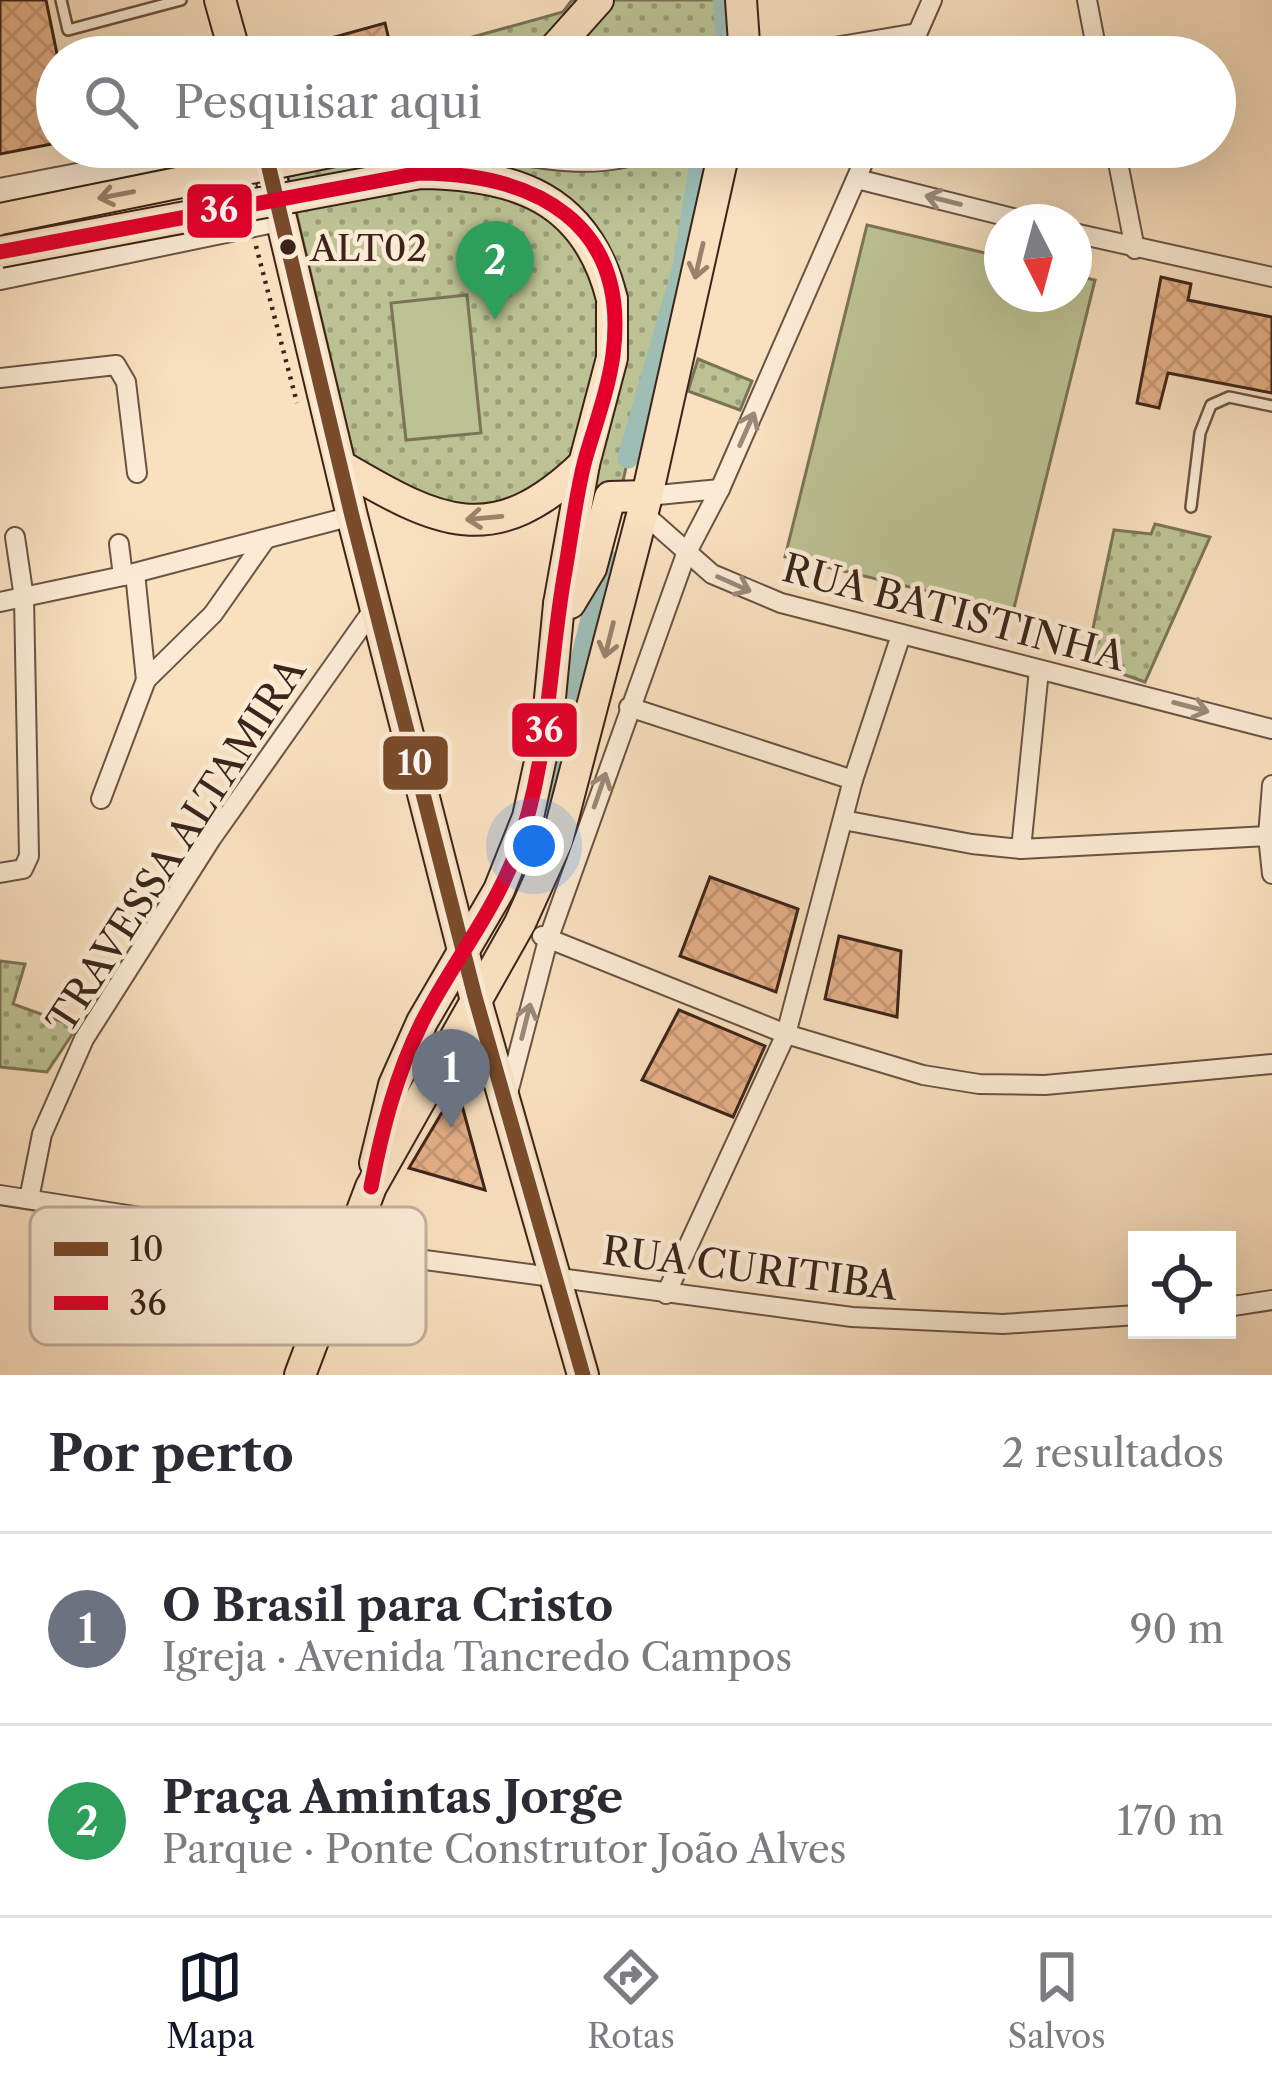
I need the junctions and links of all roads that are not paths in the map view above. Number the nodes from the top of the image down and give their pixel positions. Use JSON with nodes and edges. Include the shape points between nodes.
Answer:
{"nodes":[{"id":1,"x":61,"y":0,"type":"edge"},
{"id":2,"x":182,"y":0,"type":"edge"},
{"id":3,"x":220,"y":0,"type":"edge"},
{"id":4,"x":598,"y":0,"type":"edge"},
{"id":5,"x":741,"y":0,"type":"edge"},
{"id":6,"x":932,"y":0,"type":"edge"},
{"id":7,"x":1087,"y":0,"type":"edge"},
{"id":8,"x":917,"y":33,"type":"junction"},
{"id":9,"x":230,"y":36,"type":"edge"},
{"id":10,"x":566,"y":36,"type":"edge"},
{"id":11,"x":744,"y":36,"type":"edge"},
{"id":12,"x":899,"y":36,"type":"edge"},
{"id":13,"x":916,"y":36,"type":"edge"},
{"id":14,"x":1094,"y":36,"type":"edge"},
{"id":15,"x":119,"y":168,"type":"edge"},
{"id":16,"x":251,"y":168,"type":"edge"},
{"id":17,"x":270,"y":168,"type":"edge"},
{"id":18,"x":720,"y":168,"type":"edge"},
{"id":19,"x":861,"y":168,"type":"edge"},
{"id":20,"x":1119,"y":168,"type":"edge"},
{"id":21,"x":857,"y":179,"type":"junction"},
{"id":22,"x":0,"y":191,"type":"edge"},
{"id":23,"x":984,"y":211,"type":"edge"},
{"id":24,"x":283,"y":218,"type":"junction"},
{"id":25,"x":0,"y":219,"type":"edge"},
{"id":26,"x":1092,"y":238,"type":"edge"},
{"id":27,"x":1135,"y":249,"type":"junction"},
{"id":28,"x":0,"y":252,"type":"edge"},
{"id":29,"x":0,"y":277,"type":"edge"},
{"id":30,"x":1272,"y":278,"type":"edge"},
{"id":31,"x":0,"y":378,"type":"edge"},
{"id":32,"x":1272,"y":406,"type":"edge"},
{"id":33,"x":584,"y":464,"type":"junction"},
{"id":34,"x":341,"y":466,"type":"junction"},
{"id":35,"x":137,"y":473,"type":"dead end"},
{"id":36,"x":720,"y":489,"type":"junction"},
{"id":37,"x":645,"y":504,"type":"junction"},
{"id":38,"x":1191,"y":507,"type":"dead end"},
{"id":39,"x":352,"y":516,"type":"junction"},
{"id":40,"x":15,"y":537,"type":"dead end"},
{"id":41,"x":266,"y":540,"type":"junction"},
{"id":42,"x":119,"y":544,"type":"dead end"},
{"id":43,"x":686,"y":554,"type":"junction"},
{"id":44,"x":129,"y":574,"type":"junction"},
{"id":45,"x":24,"y":598,"type":"junction"},
{"id":46,"x":0,"y":602,"type":"edge"},
{"id":47,"x":559,"y":604,"type":"junction"},
{"id":48,"x":376,"y":605,"type":"junction"},
{"id":49,"x":901,"y":635,"type":"junction"},
{"id":50,"x":1039,"y":670,"type":"junction"},
{"id":51,"x":146,"y":680,"type":"junction"},
{"id":52,"x":629,"y":706,"type":"junction"},
{"id":53,"x":1272,"y":729,"type":"edge"},
{"id":54,"x":853,"y":780,"type":"junction"},
{"id":55,"x":1272,"y":785,"type":"edge"},
{"id":56,"x":100,"y":799,"type":"dead end"},
{"id":57,"x":843,"y":820,"type":"junction"},
{"id":58,"x":1268,"y":836,"type":"junction"},
{"id":59,"x":1021,"y":848,"type":"junction"},
{"id":60,"x":0,"y":873,"type":"edge"},
{"id":61,"x":1272,"y":874,"type":"edge"},
{"id":62,"x":520,"y":923,"type":"junction"},
{"id":63,"x":548,"y":940,"type":"junction"},
{"id":64,"x":464,"y":949,"type":"junction"},
{"id":65,"x":475,"y":997,"type":"junction"},
{"id":66,"x":785,"y":1034,"type":"junction"},
{"id":67,"x":1272,"y":1064,"type":"edge"},
{"id":68,"x":506,"y":1102,"type":"junction"},
{"id":69,"x":371,"y":1187,"type":"junction"},
{"id":70,"x":0,"y":1195,"type":"edge"},
{"id":71,"x":29,"y":1198,"type":"junction"},
{"id":72,"x":85,"y":1207,"type":"edge"},
{"id":73,"x":364,"y":1207,"type":"edge"},
{"id":74,"x":426,"y":1260,"type":"edge"},
{"id":75,"x":553,"y":1276,"type":"junction"},
{"id":76,"x":666,"y":1294,"type":"junction"},
{"id":77,"x":1272,"y":1300,"type":"edge"},
{"id":78,"x":1236,"y":1306,"type":"edge"},
{"id":79,"x":1128,"y":1316,"type":"edge"},
{"id":80,"x":312,"y":1345,"type":"edge"},
{"id":81,"x":300,"y":1375,"type":"edge"},
{"id":82,"x":583,"y":1375,"type":"edge"}],
"edges":[{"from":1,"to":2,"type":"lane","via":[[68,29]]},
{"from":3,"to":9,"type":"main road"},
{"from":4,"to":10,"type":"main road"},
{"from":5,"to":11,"type":"main road"},
{"from":6,"to":8,"type":"street"},
{"from":7,"to":14,"type":"street"},
{"from":8,"to":12,"type":"street"},
{"from":8,"to":13,"type":"street"},
{"from":15,"to":22,"type":"street"},
{"from":16,"to":25,"type":"main road","one_way":true,"bridge":true},
{"from":17,"to":24,"type":"main road"},
{"from":18,"to":37,"type":"main road","one_way":true},
{"from":19,"to":21,"type":"street"},
{"from":20,"to":27,"type":"street"},
{"from":23,"to":21,"type":"street","one_way":true},
{"from":36,"to":21,"type":"street","one_way":true},
{"from":24,"to":29,"type":"street"},
{"from":24,"to":34,"type":"main road"},
{"from":26,"to":27,"type":"street"},
{"from":27,"to":30,"type":"street"},
{"from":28,"to":33,"type":"main road","bridge":true,"via":[[420,173],[504,182],[559,208],[605,270],[613,358]]},
{"from":31,"to":35,"type":"street","via":[[116,365],[126,382]]},
{"from":32,"to":38,"type":"lane","via":[[1229,398],[1211,405]]},
{"from":33,"to":34,"type":"main road","one_way":true,"via":[[553,494],[484,520],[428,512]]},
{"from":33,"to":47,"type":"main road"},
{"from":34,"to":39,"type":"main road"},
{"from":36,"to":37,"type":"street"},
{"from":36,"to":43,"type":"street"},
{"from":37,"to":43,"type":"street","name":"RUA BATISTINHA"},
{"from":37,"to":47,"type":"main road","via":[[610,497],[584,583],[570,603]]},
{"from":37,"to":62,"type":"main road","one_way":true,"via":[[557,841]]},
{"from":39,"to":41,"type":"street"},
{"from":39,"to":48,"type":"main road"},
{"from":40,"to":45,"type":"street"},
{"from":41,"to":44,"type":"street"},
{"from":41,"to":51,"type":"street","via":[[213,614]]},
{"from":42,"to":44,"type":"street"},
{"from":43,"to":49,"type":"street","name":"RUA BATISTINHA","one_way":true,"via":[[765,597]]},
{"from":43,"to":52,"type":"street"},
{"from":44,"to":45,"type":"street"},
{"from":44,"to":51,"type":"street"},
{"from":45,"to":46,"type":"street"},
{"from":45,"to":60,"type":"street","via":[[29,861]]},
{"from":47,"to":64,"type":"main road","via":[[547,729],[528,817]]},
{"from":48,"to":64,"type":"main road"},
{"from":48,"to":71,"type":"street","name":"TRAVESSA ALTAMIRA","via":[[211,838],[84,1039],[42,1134]]},
{"from":49,"to":50,"type":"street","name":"RUA BATISTINHA"},
{"from":49,"to":54,"type":"street"},
{"from":50,"to":53,"type":"street","name":"RUA BATISTINHA","one_way":true},
{"from":50,"to":59,"type":"street"},
{"from":51,"to":56,"type":"street"},
{"from":52,"to":54,"type":"street"},
{"from":63,"to":52,"type":"street","one_way":true},
{"from":54,"to":57,"type":"street"},
{"from":55,"to":58,"type":"street"},
{"from":57,"to":59,"type":"street"},
{"from":57,"to":66,"type":"street"},
{"from":58,"to":59,"type":"street"},
{"from":58,"to":61,"type":"street"},
{"from":62,"to":63,"type":"street"},
{"from":62,"to":65,"type":"main road"},
{"from":63,"to":66,"type":"street"},
{"from":68,"to":63,"type":"street","one_way":true},
{"from":64,"to":65,"type":"main road"},
{"from":64,"to":69,"type":"main road","via":[[394,1085]]},
{"from":65,"to":68,"type":"main road"},
{"from":65,"to":69,"type":"main road"},
{"from":66,"to":67,"type":"street","via":[[980,1084],[1128,1080]]},
{"from":66,"to":76,"type":"street"},
{"from":68,"to":75,"type":"main road"},
{"from":69,"to":73,"type":"main road"},
{"from":70,"to":71,"type":"street","name":"RUA CURITIBA"},
{"from":71,"to":72,"type":"street","name":"RUA CURITIBA"},
{"from":74,"to":75,"type":"street","name":"RUA CURITIBA"},
{"from":75,"to":76,"type":"street","name":"RUA CURITIBA"},
{"from":75,"to":82,"type":"main road"},
{"from":76,"to":79,"type":"street","name":"RUA CURITIBA","via":[[938,1324]]},
{"from":77,"to":78,"type":"street"},
{"from":80,"to":81,"type":"main road"}]}
